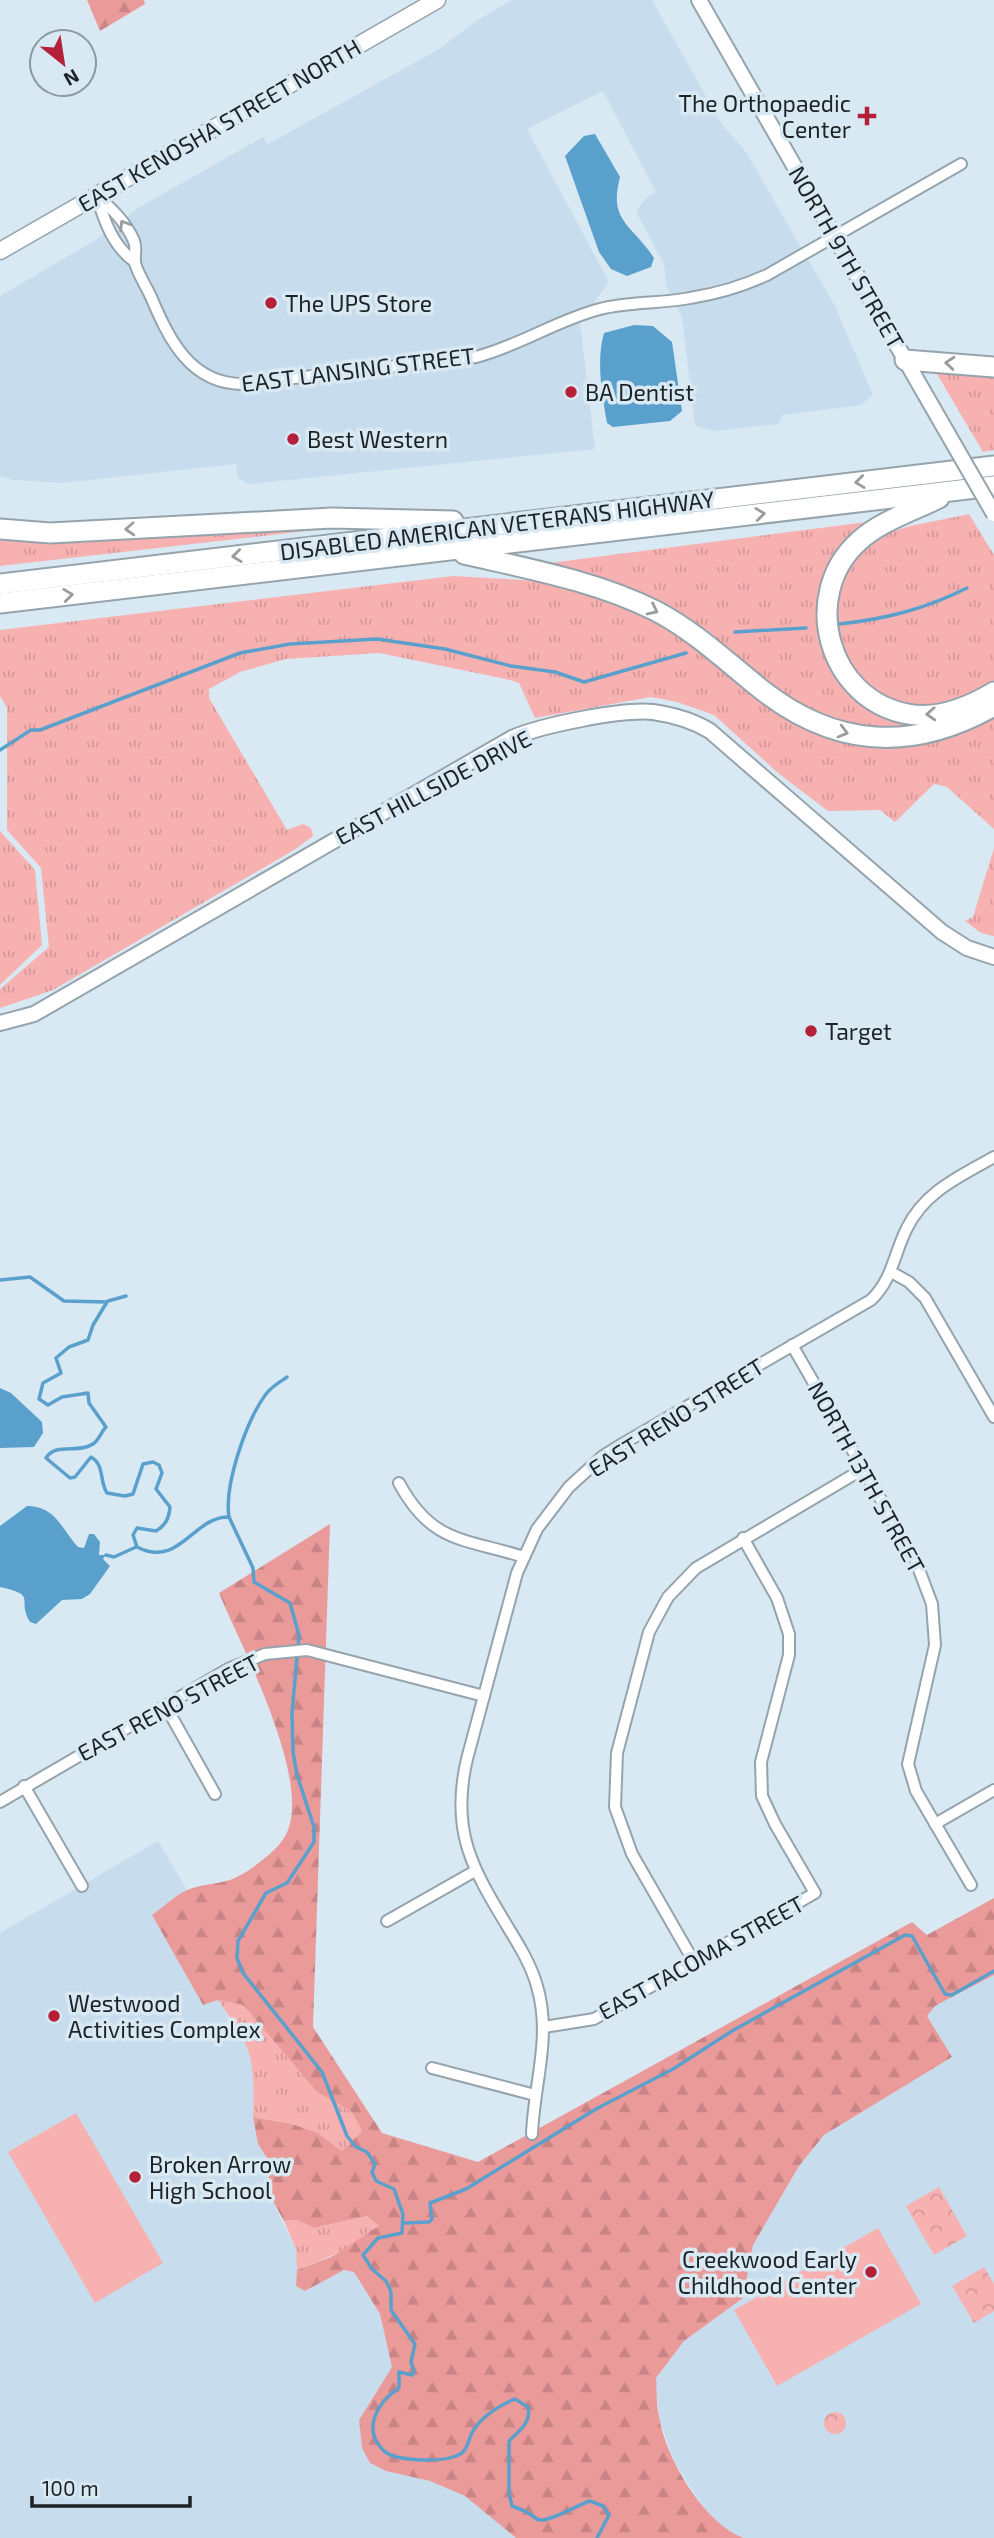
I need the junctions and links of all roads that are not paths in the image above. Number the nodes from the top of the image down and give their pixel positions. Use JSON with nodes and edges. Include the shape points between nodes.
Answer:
{"nodes":[{"id":1,"x":438,"y":0,"type":"edge"},
{"id":2,"x":699,"y":0,"type":"edge"},
{"id":3,"x":961,"y":164,"type":"dead end"},
{"id":4,"x":96,"y":195,"type":"junction"},
{"id":5,"x":834,"y":236,"type":"junction"},
{"id":6,"x":0,"y":251,"type":"edge"},
{"id":7,"x":135,"y":262,"type":"junction"},
{"id":8,"x":905,"y":359,"type":"junction"},
{"id":9,"x":994,"y":367,"type":"edge"},
{"id":10,"x":994,"y":466,"type":"edge"},
{"id":11,"x":994,"y":486,"type":"edge"},
{"id":12,"x":951,"y":492,"type":"junction"},
{"id":13,"x":994,"y":514,"type":"edge"},
{"id":14,"x":524,"y":522,"type":"junction"},
{"id":15,"x":0,"y":529,"type":"edge"},
{"id":16,"x":449,"y":550,"type":"junction"},
{"id":17,"x":0,"y":584,"type":"edge"},
{"id":18,"x":0,"y":603,"type":"edge"},
{"id":19,"x":994,"y":692,"type":"edge"},
{"id":20,"x":994,"y":706,"type":"edge"},
{"id":21,"x":994,"y":957,"type":"edge"},
{"id":22,"x":0,"y":1023,"type":"edge"},
{"id":23,"x":994,"y":1157,"type":"edge"},
{"id":24,"x":891,"y":1272,"type":"junction"},
{"id":25,"x":792,"y":1345,"type":"junction"},
{"id":26,"x":994,"y":1417,"type":"edge"},
{"id":27,"x":863,"y":1468,"type":"junction"},
{"id":28,"x":399,"y":1483,"type":"dead end"},
{"id":29,"x":743,"y":1538,"type":"junction"},
{"id":30,"x":524,"y":1557,"type":"junction"},
{"id":31,"x":484,"y":1696,"type":"junction"},
{"id":32,"x":165,"y":1705,"type":"junction"},
{"id":33,"x":24,"y":1786,"type":"junction"},
{"id":34,"x":994,"y":1790,"type":"edge"},
{"id":35,"x":215,"y":1794,"type":"dead end"},
{"id":36,"x":0,"y":1802,"type":"edge"},
{"id":37,"x":935,"y":1824,"type":"junction"},
{"id":38,"x":475,"y":1871,"type":"junction"},
{"id":39,"x":971,"y":1885,"type":"dead end"},
{"id":40,"x":82,"y":1886,"type":"dead end"},
{"id":41,"x":387,"y":1921,"type":"dead end"},
{"id":42,"x":694,"y":1962,"type":"junction"},
{"id":43,"x":544,"y":2027,"type":"junction"},
{"id":44,"x":432,"y":2068,"type":"dead end"},
{"id":45,"x":535,"y":2095,"type":"junction"},
{"id":46,"x":532,"y":2134,"type":"dead end"}],
"edges":[{"from":1,"to":4,"type":"main road","name":"EAST KENOSHA STREET NORTH"},
{"from":2,"to":5,"type":"street","name":"NORTH 9TH STREET"},
{"from":3,"to":5,"type":"street","name":"EAST LANSING STREET"},
{"from":4,"to":6,"type":"main road","name":"EAST KENOSHA STREET NORTH"},
{"from":4,"to":7,"type":"street","via":[[121,252]]},
{"from":7,"to":4,"type":"street","one_way":true,"via":[[135,243],[119,216]]},
{"from":5,"to":7,"type":"street","name":"EAST LANSING STREET","via":[[767,275],[733,288],[690,299],[630,302],[597,310],[496,352],[243,384],[217,381],[180,353]]},
{"from":5,"to":8,"type":"street","name":"NORTH 9TH STREET"},
{"from":9,"to":8,"type":"highway","one_way":true},
{"from":8,"to":13,"type":"street","name":"NORTH 9TH STREET","bridge":true},
{"from":10,"to":14,"type":"highway","name":"DISABLED AMERICAN VETERANS HIGHWAY","one_way":true},
{"from":11,"to":12,"type":"highway","name":"DISABLED AMERICAN VETERANS HIGHWAY"},
{"from":16,"to":12,"type":"highway","name":"DISABLED AMERICAN VETERANS HIGHWAY","one_way":true},
{"from":19,"to":12,"type":"highway","one_way":true,"via":[[944,713],[898,712],[870,698],[844,673],[827,632],[828,593],[850,551],[872,531]]},
{"from":14,"to":15,"type":"highway","one_way":true,"via":[[332,518],[60,533]]},
{"from":14,"to":17,"type":"highway","name":"DISABLED AMERICAN VETERANS HIGHWAY","one_way":true},
{"from":18,"to":16,"type":"highway","name":"DISABLED AMERICAN VETERANS HIGHWAY","one_way":true},
{"from":16,"to":20,"type":"highway","one_way":true,"via":[[563,577],[655,611],[713,649],[781,704],[844,733],[885,738],[929,733]]},
{"from":21,"to":22,"type":"street","name":"EAST HILLSIDE DRIVE","via":[[967,948],[942,932],[710,731],[673,715],[636,712],[512,738],[34,1014]]},
{"from":23,"to":24,"type":"street","name":"EAST RENO STREET","via":[[928,1198],[905,1230]]},
{"from":24,"to":25,"type":"street","name":"EAST RENO STREET","via":[[871,1300]]},
{"from":24,"to":26,"type":"street","via":[[925,1298]]},
{"from":25,"to":27,"type":"street","name":"NORTH 13TH STREET"},
{"from":25,"to":30,"type":"street","name":"EAST RENO STREET","via":[[603,1456],[554,1505]]},
{"from":27,"to":29,"type":"street"},
{"from":27,"to":37,"type":"street","name":"NORTH 13TH STREET","via":[[915,1559],[932,1604],[932,1665],[908,1764],[916,1791]]},
{"from":28,"to":30,"type":"street","via":[[412,1507],[435,1529]]},
{"from":29,"to":42,"type":"street","via":[[696,1568],[668,1597],[649,1632],[617,1753],[613,1793],[626,1842]]},
{"from":29,"to":42,"type":"street","name":"EAST TACOMA STREET","via":[[777,1598],[789,1634],[789,1655],[763,1750],[762,1796],[815,1893]]},
{"from":30,"to":31,"type":"street","name":"EAST RENO STREET"},
{"from":31,"to":32,"type":"street","name":"EAST RENO STREET","via":[[307,1650],[284,1650],[249,1659]]},
{"from":31,"to":38,"type":"street","via":[[460,1800],[462,1833]]},
{"from":32,"to":33,"type":"street","name":"EAST RENO STREET"},
{"from":32,"to":35,"type":"street"},
{"from":33,"to":36,"type":"street","name":"EAST RENO STREET"},
{"from":33,"to":40,"type":"street"},
{"from":34,"to":37,"type":"street"},
{"from":37,"to":39,"type":"street","name":"NORTH 13TH STREET"},
{"from":38,"to":41,"type":"street"},
{"from":38,"to":43,"type":"street","via":[[532,1972]]},
{"from":42,"to":43,"type":"street","name":"EAST TACOMA STREET","via":[[594,2019]]},
{"from":43,"to":45,"type":"street"},
{"from":44,"to":45,"type":"street"},
{"from":45,"to":46,"type":"street"}]}
